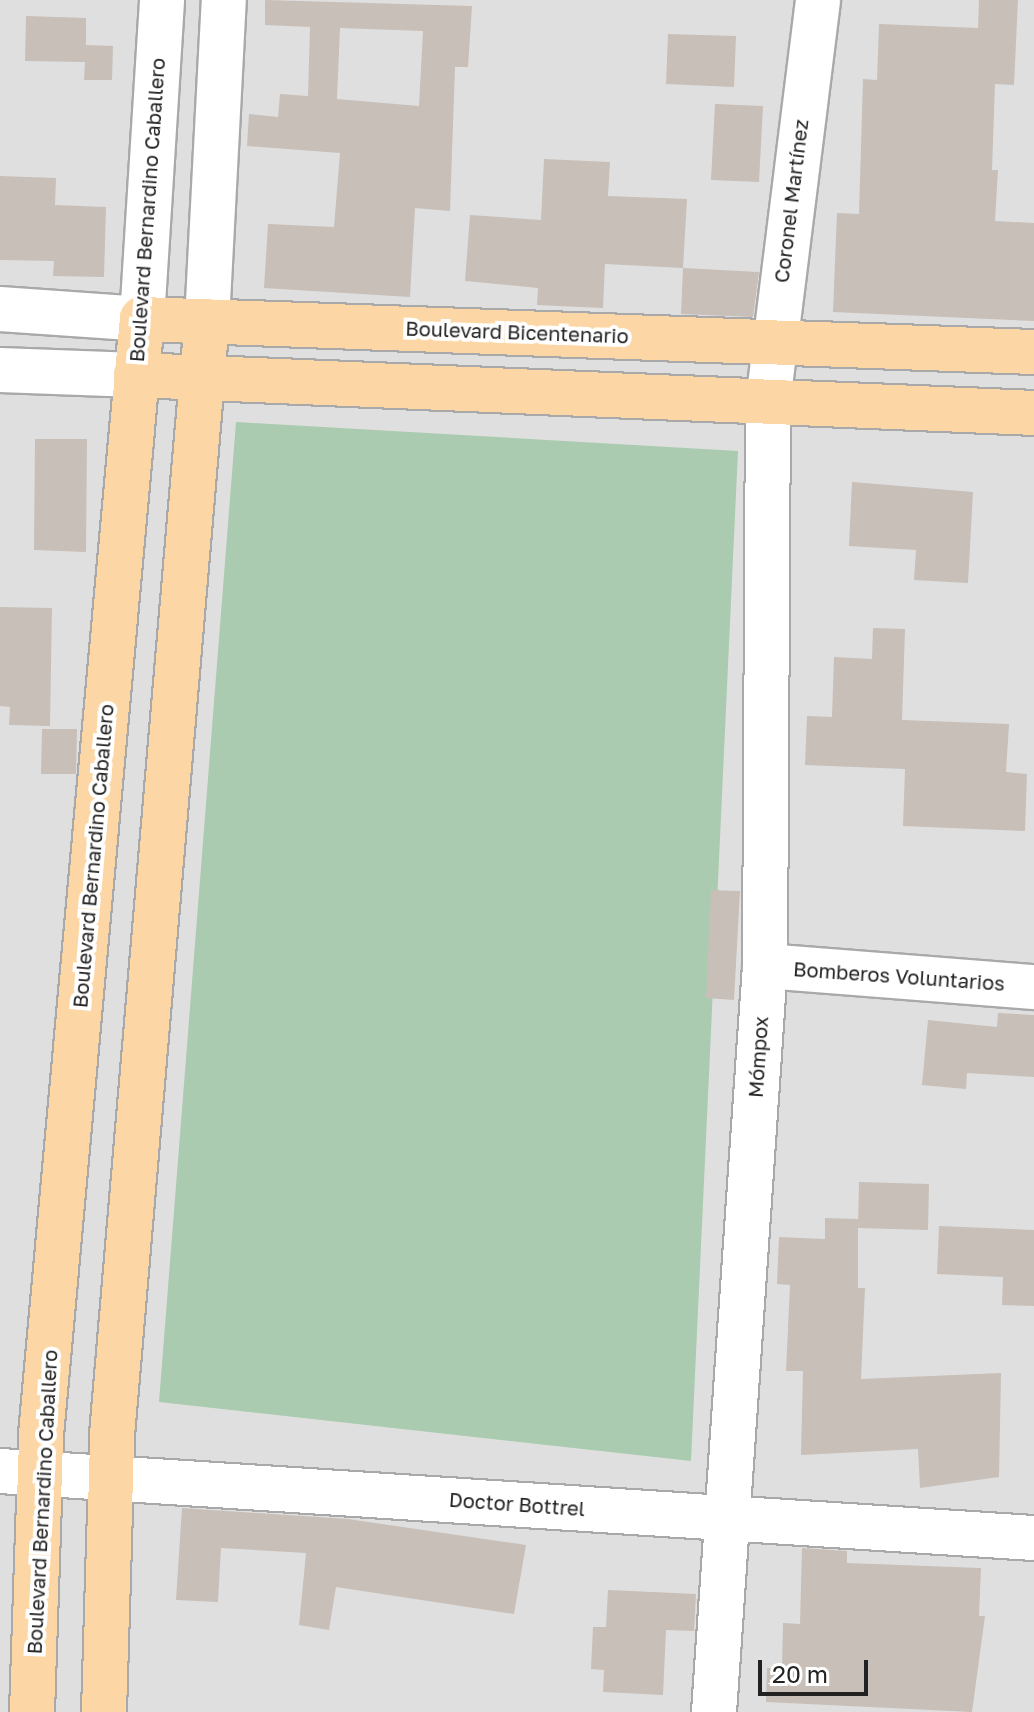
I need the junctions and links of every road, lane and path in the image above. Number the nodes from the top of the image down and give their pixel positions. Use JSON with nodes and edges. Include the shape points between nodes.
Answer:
{"nodes":[{"id":1,"x":162,"y":0,"type":"edge"},
{"id":2,"x":224,"y":0,"type":"edge"},
{"id":3,"x":818,"y":0,"type":"edge"},
{"id":4,"x":0,"y":309,"type":"edge"},
{"id":5,"x":142,"y":319,"type":"junction"},
{"id":6,"x":207,"y":321,"type":"junction"},
{"id":7,"x":773,"y":342,"type":"junction"},
{"id":8,"x":1034,"y":352,"type":"edge"},
{"id":9,"x":0,"y":370,"type":"edge"},
{"id":10,"x":136,"y":375,"type":"junction"},
{"id":11,"x":207,"y":379,"type":"junction"},
{"id":12,"x":768,"y":402,"type":"junction"},
{"id":13,"x":1034,"y":413,"type":"edge"},
{"id":14,"x":765,"y":966,"type":"junction"},
{"id":15,"x":1034,"y":987,"type":"edge"},
{"id":16,"x":20,"y":1472,"type":"edge"},
{"id":17,"x":110,"y":1478,"type":"junction"},
{"id":18,"x":726,"y":1518,"type":"junction"},
{"id":19,"x":1034,"y":1538,"type":"edge"},
{"id":20,"x":32,"y":1712,"type":"edge"},
{"id":21,"x":104,"y":1712,"type":"edge"},
{"id":22,"x":714,"y":1712,"type":"edge"}],
"edges":[{"from":1,"to":5,"type":"street","name":"Boulevard Bernardino Caballero"},
{"from":2,"to":6,"type":"street"},
{"from":3,"to":7,"type":"street","name":"Coronel Martínez"},
{"from":4,"to":5,"type":"street","name":"Boulevard Bicentenario"},
{"from":5,"to":6,"type":"main road","name":"Boulevard Bicentenario"},
{"from":5,"to":10,"type":"main road","name":"Boulevard Bernardino Caballero"},
{"from":6,"to":7,"type":"main road","name":"Boulevard Bicentenario"},
{"from":6,"to":11,"type":"main road"},
{"from":7,"to":8,"type":"main road","name":"Boulevard Bicentenario"},
{"from":7,"to":12,"type":"street","name":"Coronel Martínez"},
{"from":9,"to":10,"type":"street"},
{"from":10,"to":11,"type":"main road"},
{"from":10,"to":16,"type":"main road","name":"Boulevard Bernardino Caballero"},
{"from":11,"to":12,"type":"main road"},
{"from":11,"to":17,"type":"main road"},
{"from":12,"to":13,"type":"main road"},
{"from":12,"to":14,"type":"street","name":"Mómpox"},
{"from":14,"to":15,"type":"street","name":"Bomberos Voluntarios"},
{"from":14,"to":18,"type":"street","name":"Mómpox"},
{"from":16,"to":17,"type":"street","name":"Doctor Bottrel"},
{"from":16,"to":20,"type":"main road","name":"Boulevard Bernardino Caballero"},
{"from":17,"to":18,"type":"street","name":"Doctor Bottrel"},
{"from":17,"to":21,"type":"main road"},
{"from":18,"to":19,"type":"street","name":"Doctor Bottrel"},
{"from":18,"to":22,"type":"street","name":"Mómpox"}]}
